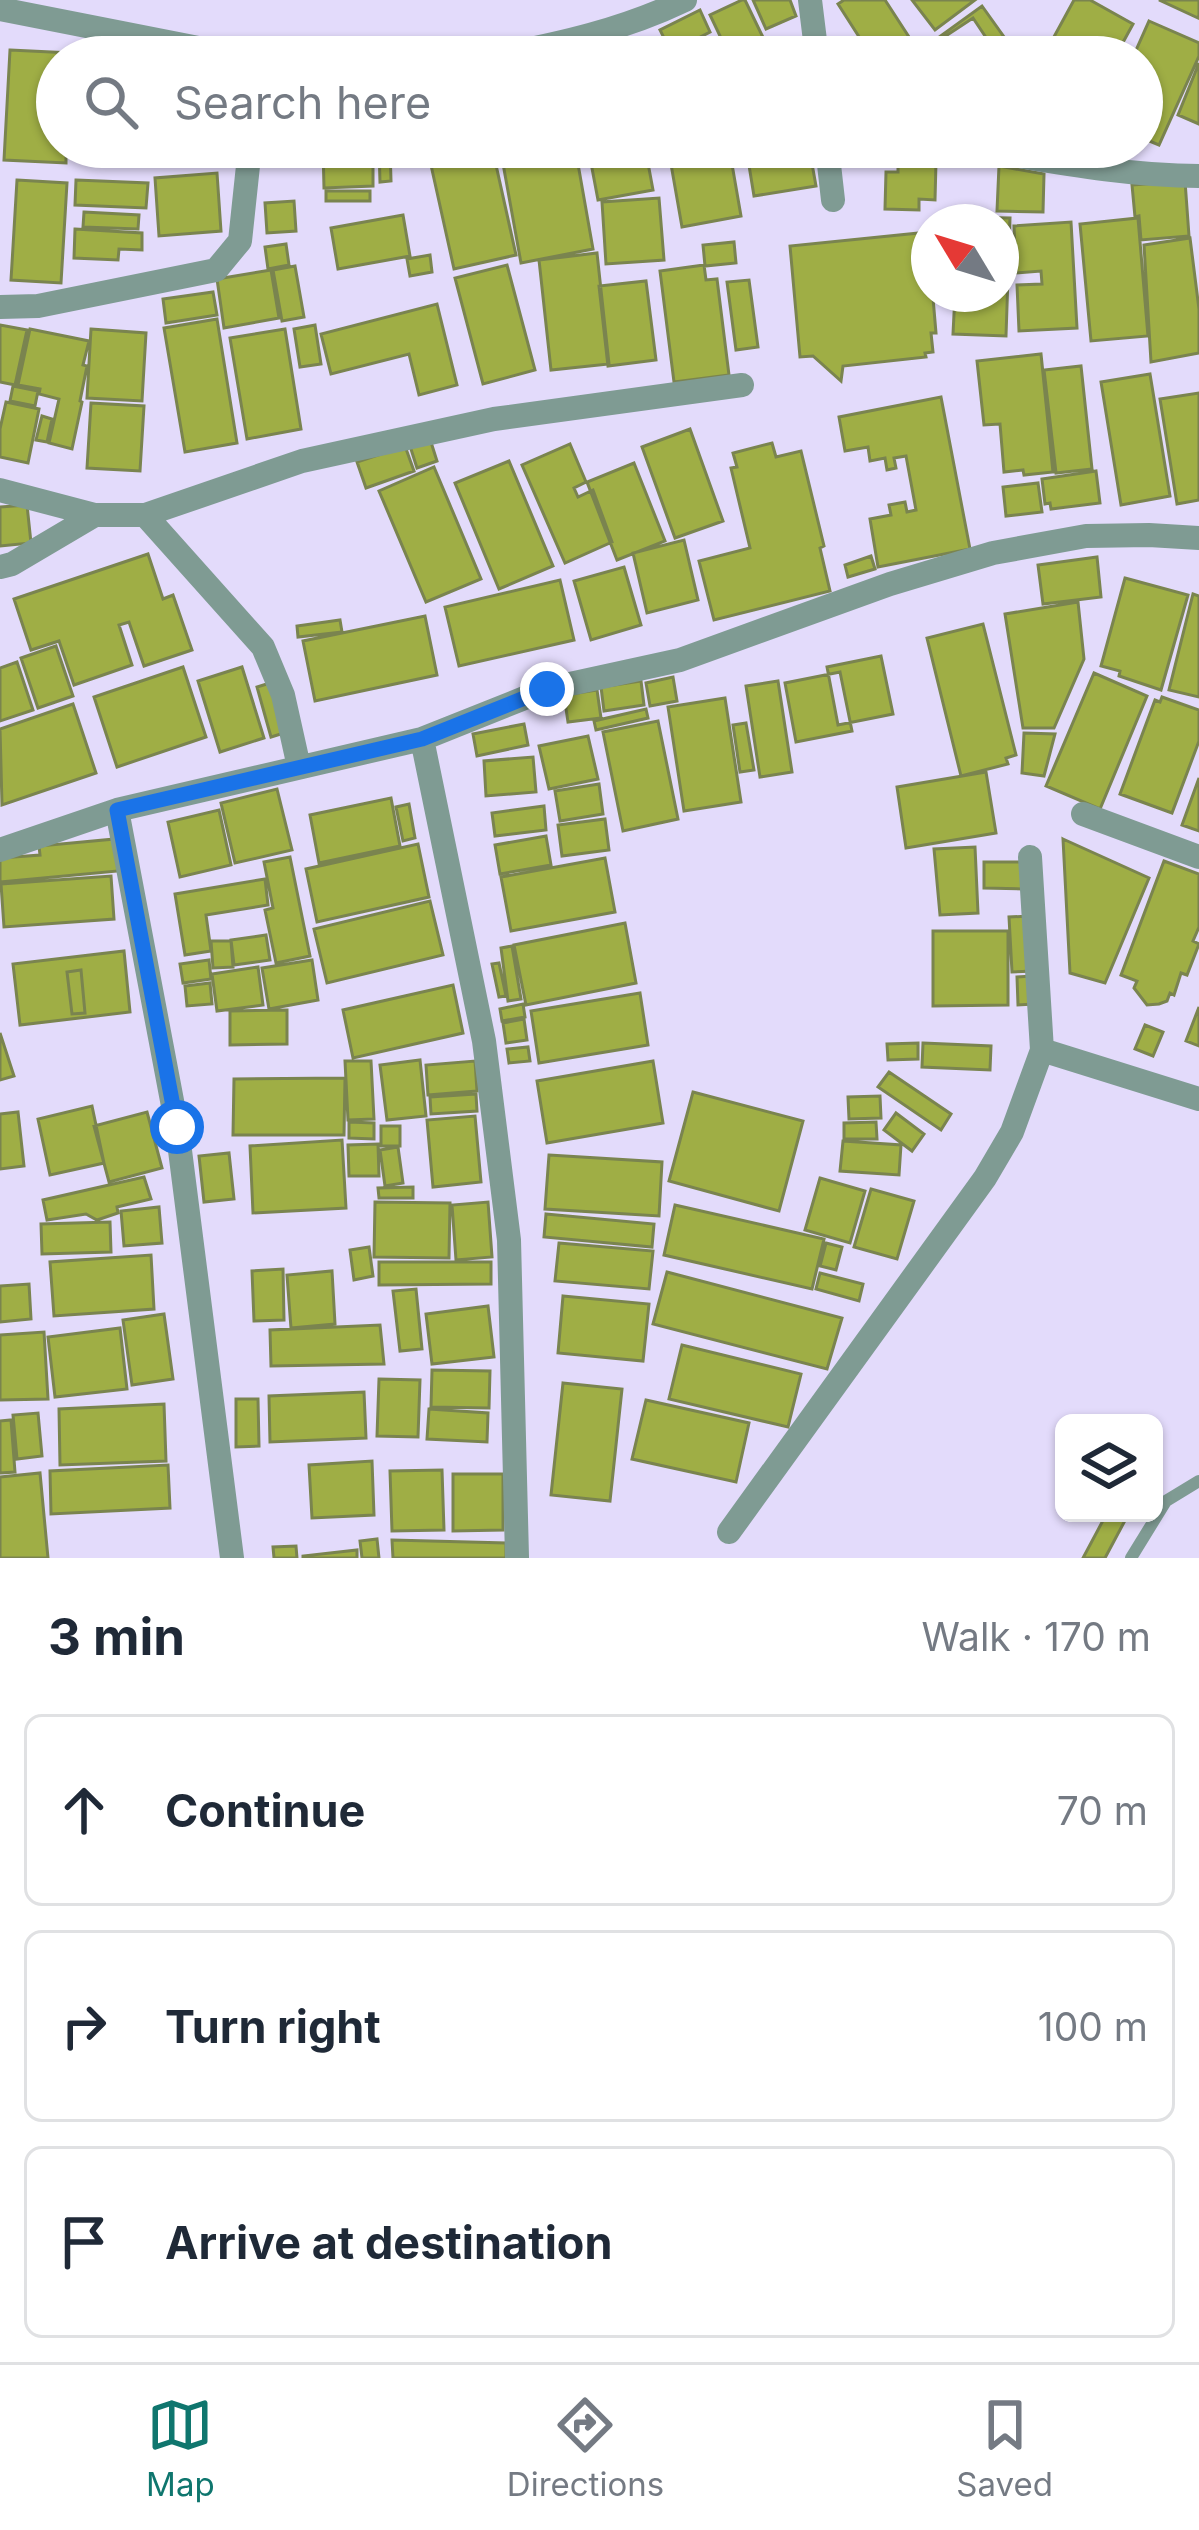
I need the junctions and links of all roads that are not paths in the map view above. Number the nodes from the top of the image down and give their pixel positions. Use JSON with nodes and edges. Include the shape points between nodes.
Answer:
{"nodes":[{"id":1,"x":685,"y":0,"type":"edge"},
{"id":2,"x":811,"y":0,"type":"edge"},
{"id":3,"x":0,"y":9,"type":"edge"},
{"id":4,"x":137,"y":36,"type":"edge"},
{"id":5,"x":588,"y":36,"type":"edge"},
{"id":6,"x":815,"y":36,"type":"edge"},
{"id":7,"x":248,"y":168,"type":"edge"},
{"id":8,"x":829,"y":168,"type":"edge"},
{"id":9,"x":1090,"y":168,"type":"edge"},
{"id":10,"x":1199,"y":176,"type":"edge"},
{"id":11,"x":833,"y":200,"type":"dead end"},
{"id":12,"x":0,"y":307,"type":"edge"},
{"id":13,"x":742,"y":385,"type":"dead end"},
{"id":14,"x":0,"y":490,"type":"edge"},
{"id":15,"x":95,"y":515,"type":"junction"},
{"id":16,"x":145,"y":515,"type":"junction"},
{"id":17,"x":1199,"y":538,"type":"edge"},
{"id":18,"x":0,"y":568,"type":"edge"},
{"id":19,"x":422,"y":739,"type":"junction"},
{"id":20,"x":299,"y":767,"type":"junction"},
{"id":21,"x":117,"y":810,"type":"junction"},
{"id":22,"x":1082,"y":814,"type":"dead end"},
{"id":23,"x":0,"y":850,"type":"edge"},
{"id":24,"x":1030,"y":857,"type":"dead end"},
{"id":25,"x":1199,"y":857,"type":"edge"},
{"id":26,"x":1042,"y":1050,"type":"junction"},
{"id":27,"x":1199,"y":1100,"type":"edge"},
{"id":28,"x":1199,"y":1481,"type":"edge"},
{"id":29,"x":729,"y":1532,"type":"dead end"},
{"id":30,"x":518,"y":1557,"type":"edge"},
{"id":31,"x":232,"y":1558,"type":"edge"},
{"id":32,"x":1131,"y":1558,"type":"edge"}],
"edges":[{"from":1,"to":5,"type":"street"},
{"from":2,"to":6,"type":"street"},
{"from":3,"to":4,"type":"street"},
{"from":7,"to":12,"type":"street","via":[[240,241],[215,270]]},
{"from":8,"to":11,"type":"street"},
{"from":9,"to":10,"type":"street"},
{"from":13,"to":16,"type":"street","via":[[472,424],[302,461]]},
{"from":14,"to":15,"type":"street"},
{"from":15,"to":16,"type":"street"},
{"from":15,"to":18,"type":"street"},
{"from":16,"to":20,"type":"street","via":[[263,647]]},
{"from":17,"to":19,"type":"street","via":[[1086,536],[993,553],[680,660],[547,689]]},
{"from":19,"to":20,"type":"street"},
{"from":19,"to":30,"type":"street","via":[[484,1041],[509,1240]]},
{"from":20,"to":21,"type":"street"},
{"from":21,"to":23,"type":"street"},
{"from":21,"to":31,"type":"street","via":[[177,1127]]},
{"from":22,"to":25,"type":"street"},
{"from":24,"to":26,"type":"street"},
{"from":26,"to":27,"type":"street"},
{"from":26,"to":29,"type":"street","via":[[985,1178]]},
{"from":28,"to":32,"type":"lane","via":[[1166,1502]]}]}
